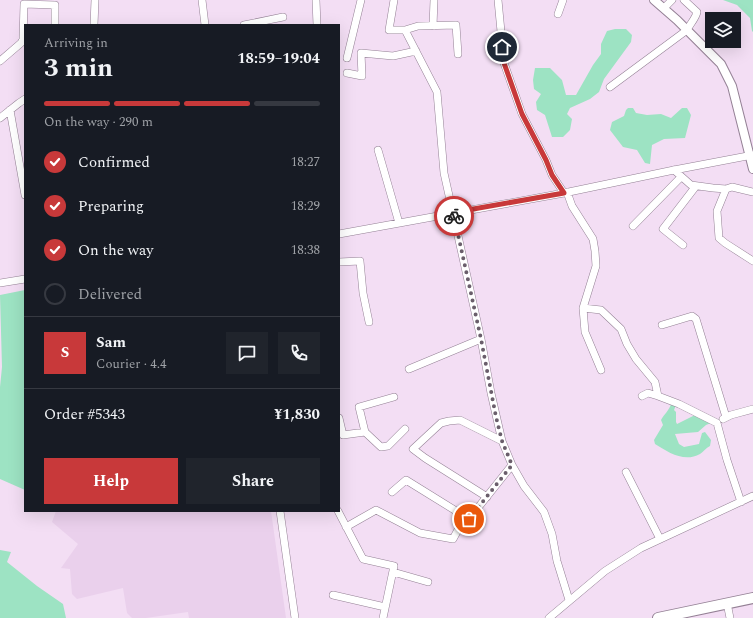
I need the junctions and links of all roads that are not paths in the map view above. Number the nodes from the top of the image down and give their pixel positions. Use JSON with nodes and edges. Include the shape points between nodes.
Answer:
{"nodes":[{"id":1,"x":95,"y":0,"type":"edge"},
{"id":2,"x":202,"y":0,"type":"edge"},
{"id":3,"x":316,"y":0,"type":"edge"},
{"id":4,"x":361,"y":0,"type":"edge"},
{"id":5,"x":394,"y":0,"type":"edge"},
{"id":6,"x":434,"y":0,"type":"edge"},
{"id":7,"x":498,"y":0,"type":"edge"},
{"id":8,"x":563,"y":0,"type":"edge"},
{"id":9,"x":654,"y":0,"type":"edge"},
{"id":10,"x":672,"y":0,"type":"edge"},
{"id":11,"x":684,"y":0,"type":"edge"},
{"id":12,"x":664,"y":8,"type":"junction"},
{"id":13,"x":558,"y":14,"type":"dead end"},
{"id":14,"x":283,"y":17,"type":"dead end"},
{"id":15,"x":264,"y":23,"type":"edge"},
{"id":16,"x":55,"y":24,"type":"edge"},
{"id":17,"x":94,"y":24,"type":"edge"},
{"id":18,"x":205,"y":24,"type":"edge"},
{"id":19,"x":254,"y":24,"type":"edge"},
{"id":20,"x":317,"y":24,"type":"edge"},
{"id":21,"x":434,"y":26,"type":"junction"},
{"id":22,"x":405,"y":30,"type":"junction"},
{"id":23,"x":687,"y":30,"type":"junction"},
{"id":24,"x":416,"y":51,"type":"junction"},
{"id":25,"x":458,"y":54,"type":"dead end"},
{"id":26,"x":347,"y":58,"type":"dead end"},
{"id":27,"x":0,"y":61,"type":"edge"},
{"id":28,"x":348,"y":72,"type":"dead end"},
{"id":29,"x":610,"y":88,"type":"dead end"},
{"id":30,"x":24,"y":100,"type":"edge"},
{"id":31,"x":10,"y":110,"type":"junction"},
{"id":32,"x":0,"y":118,"type":"edge"},
{"id":33,"x":378,"y":150,"type":"dead end"},
{"id":34,"x":751,"y":156,"type":"edge"},
{"id":35,"x":753,"y":169,"type":"edge"},
{"id":36,"x":674,"y":170,"type":"junction"},
{"id":37,"x":681,"y":177,"type":"junction"},
{"id":38,"x":696,"y":186,"type":"junction"},
{"id":39,"x":24,"y":189,"type":"edge"},
{"id":40,"x":726,"y":189,"type":"junction"},
{"id":41,"x":566,"y":192,"type":"junction"},
{"id":42,"x":753,"y":192,"type":"edge"},
{"id":43,"x":453,"y":213,"type":"junction"},
{"id":44,"x":399,"y":223,"type":"junction"},
{"id":45,"x":633,"y":226,"type":"dead end"},
{"id":46,"x":340,"y":234,"type":"edge"},
{"id":47,"x":683,"y":245,"type":"dead end"},
{"id":48,"x":753,"y":261,"type":"edge"},
{"id":49,"x":340,"y":262,"type":"edge"},
{"id":50,"x":24,"y":279,"type":"edge"},
{"id":51,"x":0,"y":283,"type":"edge"},
{"id":52,"x":582,"y":308,"type":"junction"},
{"id":53,"x":369,"y":322,"type":"dead end"},
{"id":54,"x":662,"y":325,"type":"dead end"},
{"id":55,"x":481,"y":339,"type":"junction"},
{"id":56,"x":409,"y":369,"type":"dead end"},
{"id":57,"x":601,"y":370,"type":"dead end"},
{"id":58,"x":642,"y":396,"type":"dead end"},
{"id":59,"x":658,"y":396,"type":"junction"},
{"id":60,"x":394,"y":397,"type":"dead end"},
{"id":61,"x":753,"y":409,"type":"edge"},
{"id":62,"x":726,"y":417,"type":"junction"},
{"id":63,"x":340,"y":422,"type":"edge"},
{"id":64,"x":717,"y":422,"type":"junction"},
{"id":65,"x":405,"y":429,"type":"dead end"},
{"id":66,"x":365,"y":432,"type":"junction"},
{"id":67,"x":502,"y":441,"type":"junction"},
{"id":68,"x":512,"y":465,"type":"junction"},
{"id":69,"x":626,"y":472,"type":"dead end"},
{"id":70,"x":392,"y":492,"type":"dead end"},
{"id":71,"x":753,"y":496,"type":"edge"},
{"id":72,"x":487,"y":497,"type":"junction"},
{"id":73,"x":741,"y":502,"type":"junction"},
{"id":74,"x":280,"y":512,"type":"edge"},
{"id":75,"x":338,"y":512,"type":"edge"},
{"id":76,"x":465,"y":518,"type":"junction"},
{"id":77,"x":346,"y":527,"type":"junction"},
{"id":78,"x":660,"y":539,"type":"junction"},
{"id":79,"x":393,"y":572,"type":"junction"},
{"id":80,"x":428,"y":582,"type":"dead end"},
{"id":81,"x":333,"y":595,"type":"dead end"},
{"id":82,"x":753,"y":598,"type":"edge"},
{"id":83,"x":569,"y":600,"type":"junction"},
{"id":84,"x":727,"y":603,"type":"junction"},
{"id":85,"x":385,"y":606,"type":"junction"},
{"id":86,"x":295,"y":618,"type":"edge"},
{"id":87,"x":383,"y":618,"type":"edge"},
{"id":88,"x":549,"y":618,"type":"edge"},
{"id":89,"x":658,"y":618,"type":"edge"},
{"id":90,"x":730,"y":618,"type":"edge"}],
"edges":[{"from":1,"to":17,"type":"street"},
{"from":2,"to":18,"type":"street"},
{"from":3,"to":20,"type":"street"},
{"from":4,"to":26,"type":"street"},
{"from":5,"to":22,"type":"street","via":[[389,30]]},
{"from":6,"to":21,"type":"street"},
{"from":7,"to":41,"type":"street","via":[[504,63],[522,114],[552,175]]},
{"from":8,"to":13,"type":"street"},
{"from":9,"to":12,"type":"main road"},
{"from":10,"to":12,"type":"street"},
{"from":11,"to":23,"type":"street","via":[[697,12]]},
{"from":12,"to":23,"type":"main road"},
{"from":14,"to":15,"type":"street"},
{"from":15,"to":19,"type":"street"},
{"from":16,"to":27,"type":"street","via":[[55,5],[24,4],[23,39]]},
{"from":21,"to":22,"type":"street","via":[[418,26]]},
{"from":21,"to":25,"type":"street","via":[[456,25]]},
{"from":22,"to":24,"type":"street"},
{"from":23,"to":29,"type":"street"},
{"from":23,"to":34,"type":"main road","via":[[721,64],[732,86]]},
{"from":24,"to":28,"type":"street","via":[[394,56],[361,53],[362,76]]},
{"from":24,"to":43,"type":"street","via":[[436,92],[444,173]]},
{"from":30,"to":31,"type":"street"},
{"from":31,"to":32,"type":"street"},
{"from":31,"to":39,"type":"street"},
{"from":33,"to":44,"type":"street"},
{"from":34,"to":35,"type":"main road"},
{"from":34,"to":36,"type":"street"},
{"from":36,"to":37,"type":"street"},
{"from":36,"to":41,"type":"street"},
{"from":37,"to":38,"type":"street"},
{"from":37,"to":45,"type":"street"},
{"from":38,"to":40,"type":"street"},
{"from":38,"to":47,"type":"street","via":[[663,228]]},
{"from":40,"to":42,"type":"street"},
{"from":40,"to":48,"type":"street","via":[[716,211],[719,238]]},
{"from":41,"to":43,"type":"street"},
{"from":41,"to":52,"type":"street","via":[[593,239],[595,251],[596,266]]},
{"from":43,"to":44,"type":"street"},
{"from":43,"to":55,"type":"street"},
{"from":44,"to":46,"type":"street"},
{"from":49,"to":53,"type":"street","via":[[360,261]]},
{"from":50,"to":51,"type":"street"},
{"from":52,"to":57,"type":"street","via":[[585,332]]},
{"from":52,"to":59,"type":"street","via":[[601,310],[621,329],[636,359],[655,382]]},
{"from":54,"to":62,"type":"street","via":[[692,316],[696,319]]},
{"from":55,"to":56,"type":"street"},
{"from":55,"to":67,"type":"street"},
{"from":58,"to":59,"type":"street","via":[[648,393]]},
{"from":59,"to":64,"type":"street"},
{"from":60,"to":66,"type":"street","via":[[359,407]]},
{"from":61,"to":62,"type":"street"},
{"from":62,"to":64,"type":"street"},
{"from":63,"to":66,"type":"street","via":[[343,435]]},
{"from":64,"to":73,"type":"street"},
{"from":65,"to":66,"type":"street","via":[[388,446],[381,447]]},
{"from":67,"to":68,"type":"street"},
{"from":67,"to":72,"type":"street","via":[[460,420],[449,420],[441,423],[413,449]]},
{"from":68,"to":72,"type":"street"},
{"from":68,"to":83,"type":"street","via":[[544,512]]},
{"from":69,"to":78,"type":"street"},
{"from":70,"to":76,"type":"street","via":[[406,480]]},
{"from":71,"to":73,"type":"street"},
{"from":72,"to":76,"type":"street","via":[[469,519]]},
{"from":73,"to":78,"type":"street"},
{"from":74,"to":86,"type":"street"},
{"from":75,"to":77,"type":"street"},
{"from":76,"to":77,"type":"street","via":[[452,539],[420,533],[376,510]]},
{"from":77,"to":79,"type":"street","via":[[363,559],[394,566]]},
{"from":78,"to":83,"type":"street","via":[[605,571]]},
{"from":79,"to":80,"type":"street"},
{"from":79,"to":85,"type":"street"},
{"from":81,"to":85,"type":"street"},
{"from":82,"to":84,"type":"highway"},
{"from":83,"to":88,"type":"street"},
{"from":84,"to":89,"type":"highway"},
{"from":84,"to":90,"type":"street"},
{"from":85,"to":87,"type":"street"}]}
